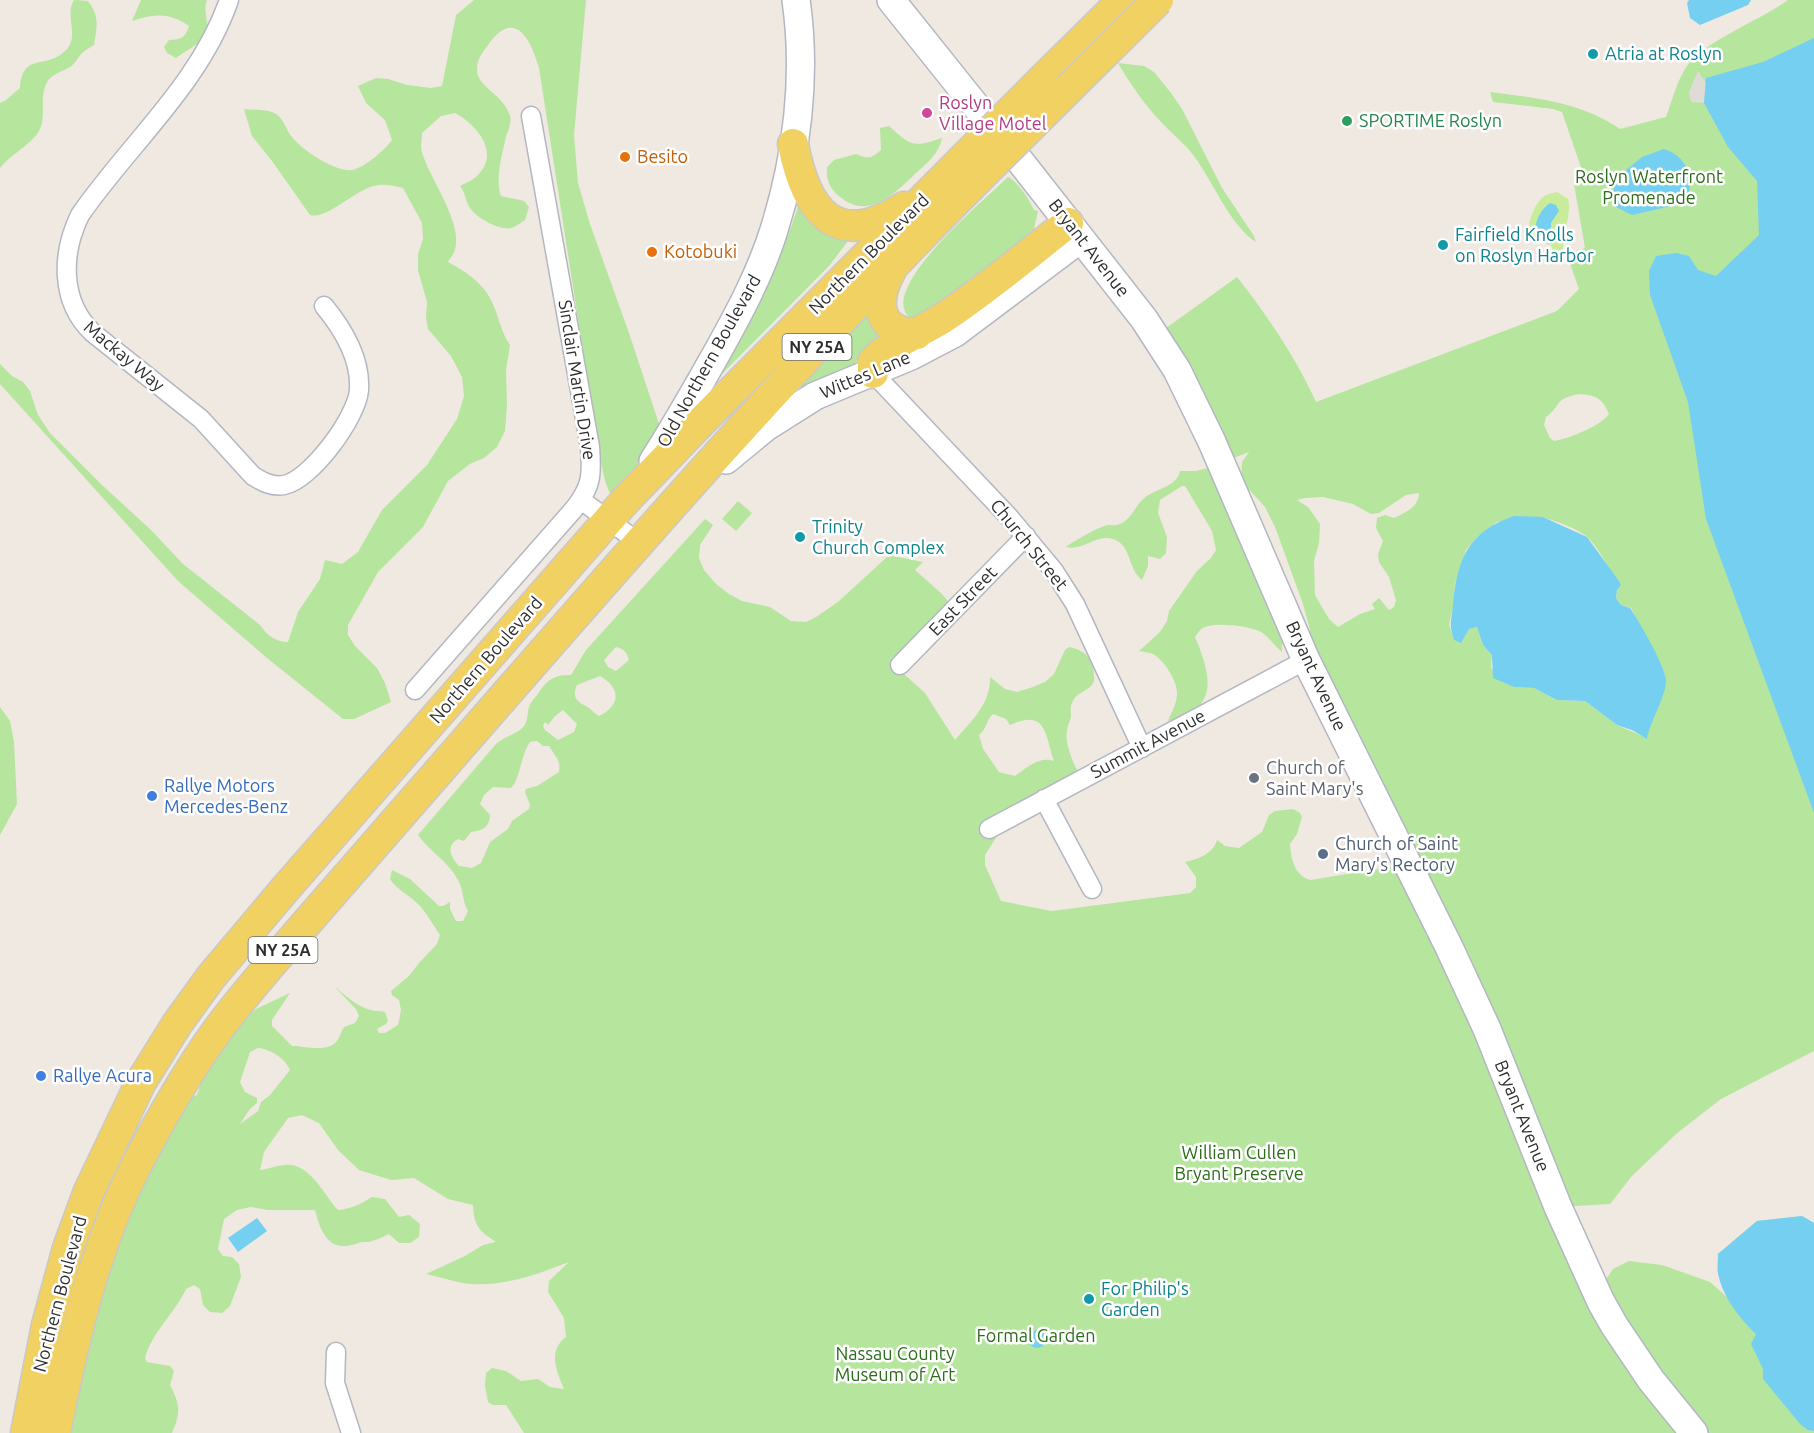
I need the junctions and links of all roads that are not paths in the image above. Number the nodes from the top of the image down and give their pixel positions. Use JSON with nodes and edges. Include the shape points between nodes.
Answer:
{"nodes":[{"id":1,"x":230,"y":0,"type":"edge"},
{"id":2,"x":796,"y":0,"type":"edge"},
{"id":3,"x":891,"y":0,"type":"edge"},
{"id":4,"x":1123,"y":0,"type":"edge"},
{"id":5,"x":1158,"y":0,"type":"edge"},
{"id":6,"x":979,"y":110,"type":"dead end"},
{"id":7,"x":531,"y":116,"type":"dead end"},
{"id":8,"x":793,"y":144,"type":"junction"},
{"id":9,"x":1020,"y":161,"type":"dead end"},
{"id":10,"x":971,"y":168,"type":"junction"},
{"id":11,"x":1074,"y":231,"type":"junction"},
{"id":12,"x":895,"y":262,"type":"junction"},
{"id":13,"x":324,"y":306,"type":"dead end"},
{"id":14,"x":914,"y":345,"type":"junction"},
{"id":15,"x":873,"y":373,"type":"junction"},
{"id":16,"x":898,"y":399,"type":"junction"},
{"id":17,"x":581,"y":500,"type":"junction"},
{"id":18,"x":617,"y":510,"type":"junction"},
{"id":19,"x":658,"y":520,"type":"junction"},
{"id":20,"x":1026,"y":536,"type":"junction"},
{"id":21,"x":638,"y":542,"type":"junction"},
{"id":22,"x":1306,"y":660,"type":"junction"},
{"id":23,"x":900,"y":665,"type":"dead end"},
{"id":24,"x":415,"y":690,"type":"dead end"},
{"id":25,"x":1142,"y":748,"type":"junction"},
{"id":26,"x":1044,"y":799,"type":"junction"},
{"id":27,"x":989,"y":829,"type":"dead end"},
{"id":28,"x":1092,"y":889,"type":"dead end"},
{"id":29,"x":211,"y":977,"type":"junction"},
{"id":30,"x":239,"y":1002,"type":"junction"},
{"id":31,"x":336,"y":1352,"type":"dead end"},
{"id":32,"x":26,"y":1433,"type":"edge"},
{"id":33,"x":55,"y":1433,"type":"edge"},
{"id":34,"x":351,"y":1433,"type":"edge"},
{"id":35,"x":1694,"y":1433,"type":"edge"}],
"edges":[{"from":1,"to":13,"type":"street","name":"Mackay Way","via":[[194,68],[80,215],[66,257],[71,300],[93,333],[201,419],[253,476],[277,486],[296,480],[324,454],[351,416],[358,397],[358,375],[351,348]]},
{"from":2,"to":8,"type":"main road","name":"Old Northern Boulevard","via":[[801,82]]},
{"from":3,"to":6,"type":"main road"},
{"from":4,"to":10,"type":"main road","name":"Northern Boulevard","number":"NY 25A","bridge":true},
{"from":5,"to":10,"type":"main road","name":"Northern Boulevard","number":"NY 25A","bridge":true},
{"from":7,"to":17,"type":"street","name":"Sinclair Martin Drive","via":[[590,447],[589,486]]},
{"from":8,"to":10,"type":"main road","via":[[804,183],[816,206],[827,218],[846,226],[870,224],[889,216]]},
{"from":8,"to":18,"type":"main road","name":"Old Northern Boulevard","via":[[774,231],[755,279],[681,417]]},
{"from":9,"to":11,"type":"main road","name":"Bryant Avenue"},
{"from":10,"to":12,"type":"main road","name":"Northern Boulevard","number":"NY 25A"},
{"from":10,"to":18,"type":"main road","name":"Northern Boulevard","number":"NY 25A","via":[[702,420]]},
{"from":11,"to":14,"type":"main road","via":[[966,302]]},
{"from":11,"to":22,"type":"main road","name":"Bryant Avenue","via":[[1144,319],[1177,370]]},
{"from":12,"to":14,"type":"main road","via":[[882,292],[881,310],[886,321]]},
{"from":12,"to":19,"type":"main road","name":"Northern Boulevard","number":"NY 25A"},
{"from":14,"to":15,"type":"main road","via":[[879,355],[873,362]]},
{"from":14,"to":16,"type":"street","via":[[895,377]]},
{"from":15,"to":16,"type":"street","name":"Church Street"},
{"from":15,"to":19,"type":"main road","name":"Wittes Lane","via":[[815,396],[766,427]]},
{"from":16,"to":20,"type":"street","name":"Church Street"},
{"from":17,"to":18,"type":"street"},
{"from":17,"to":24,"type":"street","name":"Sinclair Martin Drive"},
{"from":18,"to":21,"type":"street"},
{"from":18,"to":29,"type":"main road","name":"Northern Boulevard","number":"NY 25A"},
{"from":19,"to":21,"type":"main road","name":"Northern Boulevard","number":"NY 25A"},
{"from":20,"to":23,"type":"street","name":"East Street"},
{"from":20,"to":25,"type":"street","name":"Church Street","via":[[1075,604]]},
{"from":21,"to":30,"type":"main road","name":"Northern Boulevard","number":"NY 25A"},
{"from":22,"to":25,"type":"street","name":"Summit Avenue"},
{"from":22,"to":35,"type":"main road","name":"Bryant Avenue","via":[[1487,1029],[1558,1207],[1601,1302],[1651,1380]]},
{"from":25,"to":26,"type":"street","name":"Summit Avenue"},
{"from":26,"to":27,"type":"street","name":"Summit Avenue"},
{"from":26,"to":28,"type":"street"},
{"from":29,"to":30,"type":"main road"},
{"from":29,"to":32,"type":"main road","name":"Northern Boulevard","number":"NY 25A","via":[[141,1082],[89,1191],[50,1314]]},
{"from":30,"to":33,"type":"main road","name":"Northern Boulevard","number":"NY 25A","via":[[176,1094],[106,1232],[70,1358]]},
{"from":31,"to":34,"type":"street","via":[[336,1392]]}]}
